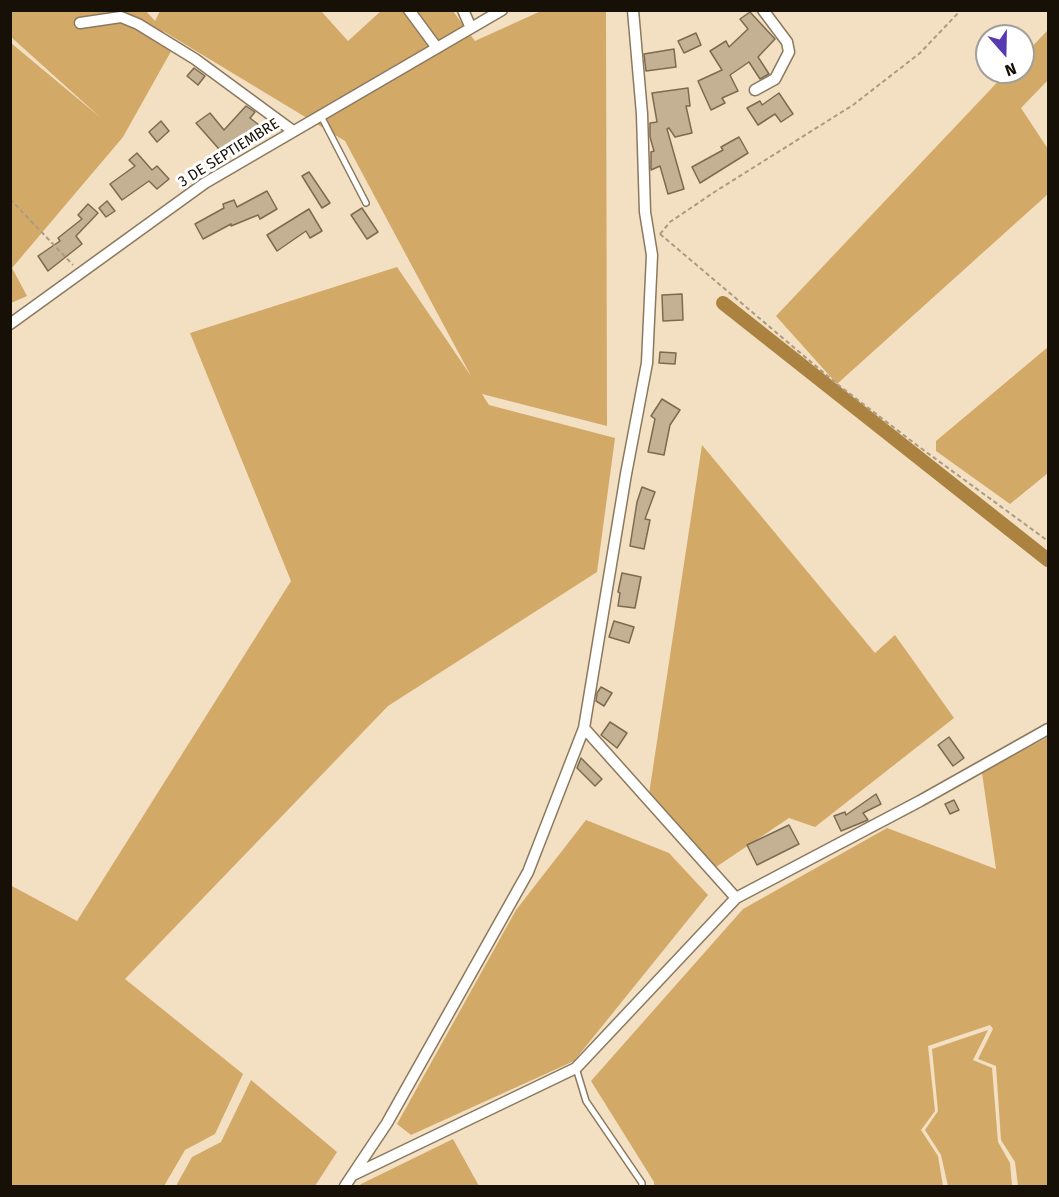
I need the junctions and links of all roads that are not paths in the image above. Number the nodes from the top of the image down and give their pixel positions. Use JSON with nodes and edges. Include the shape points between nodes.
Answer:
{"nodes":[{"id":1,"x":409,"y":10,"type":"edge"},
{"id":2,"x":463,"y":10,"type":"edge"},
{"id":3,"x":633,"y":10,"type":"edge"},
{"id":4,"x":763,"y":10,"type":"edge"},
{"id":5,"x":500,"y":11,"type":"edge"},
{"id":6,"x":80,"y":23,"type":"dead end"},
{"id":7,"x":473,"y":27,"type":"junction"},
{"id":8,"x":437,"y":48,"type":"junction"},
{"id":9,"x":755,"y":90,"type":"dead end"},
{"id":10,"x":321,"y":116,"type":"junction"},
{"id":11,"x":293,"y":131,"type":"junction"},
{"id":12,"x":366,"y":203,"type":"dead end"},
{"id":13,"x":10,"y":324,"type":"edge"},
{"id":14,"x":584,"y":728,"type":"junction"},
{"id":15,"x":1048,"y":729,"type":"edge"},
{"id":16,"x":736,"y":898,"type":"junction"},
{"id":17,"x":576,"y":1068,"type":"junction"},
{"id":18,"x":353,"y":1175,"type":"junction"},
{"id":19,"x":345,"y":1186,"type":"edge"},
{"id":20,"x":642,"y":1186,"type":"edge"}],
"edges":[{"from":1,"to":8,"type":"street"},
{"from":2,"to":7,"type":"street"},
{"from":3,"to":14,"type":"street","via":[[646,223],[652,255],[647,363]]},
{"from":4,"to":9,"type":"street","via":[[787,42],[789,52],[775,79]]},
{"from":5,"to":7,"type":"street","name":"3 DE SEPTIEMBRE"},
{"from":6,"to":11,"type":"street","via":[[121,17],[138,24],[195,59]]},
{"from":7,"to":8,"type":"street","name":"3 DE SEPTIEMBRE"},
{"from":8,"to":10,"type":"street","name":"3 DE SEPTIEMBRE"},
{"from":10,"to":11,"type":"street","name":"3 DE SEPTIEMBRE"},
{"from":10,"to":12,"type":"lane"},
{"from":11,"to":13,"type":"street","name":"3 DE SEPTIEMBRE","via":[[205,183]]},
{"from":14,"to":16,"type":"street"},
{"from":14,"to":18,"type":"street","via":[[528,872],[387,1123]]},
{"from":15,"to":16,"type":"street"},
{"from":16,"to":17,"type":"street"},
{"from":17,"to":18,"type":"street"},
{"from":17,"to":20,"type":"lane","via":[[586,1101]]},
{"from":18,"to":19,"type":"street"}]}
